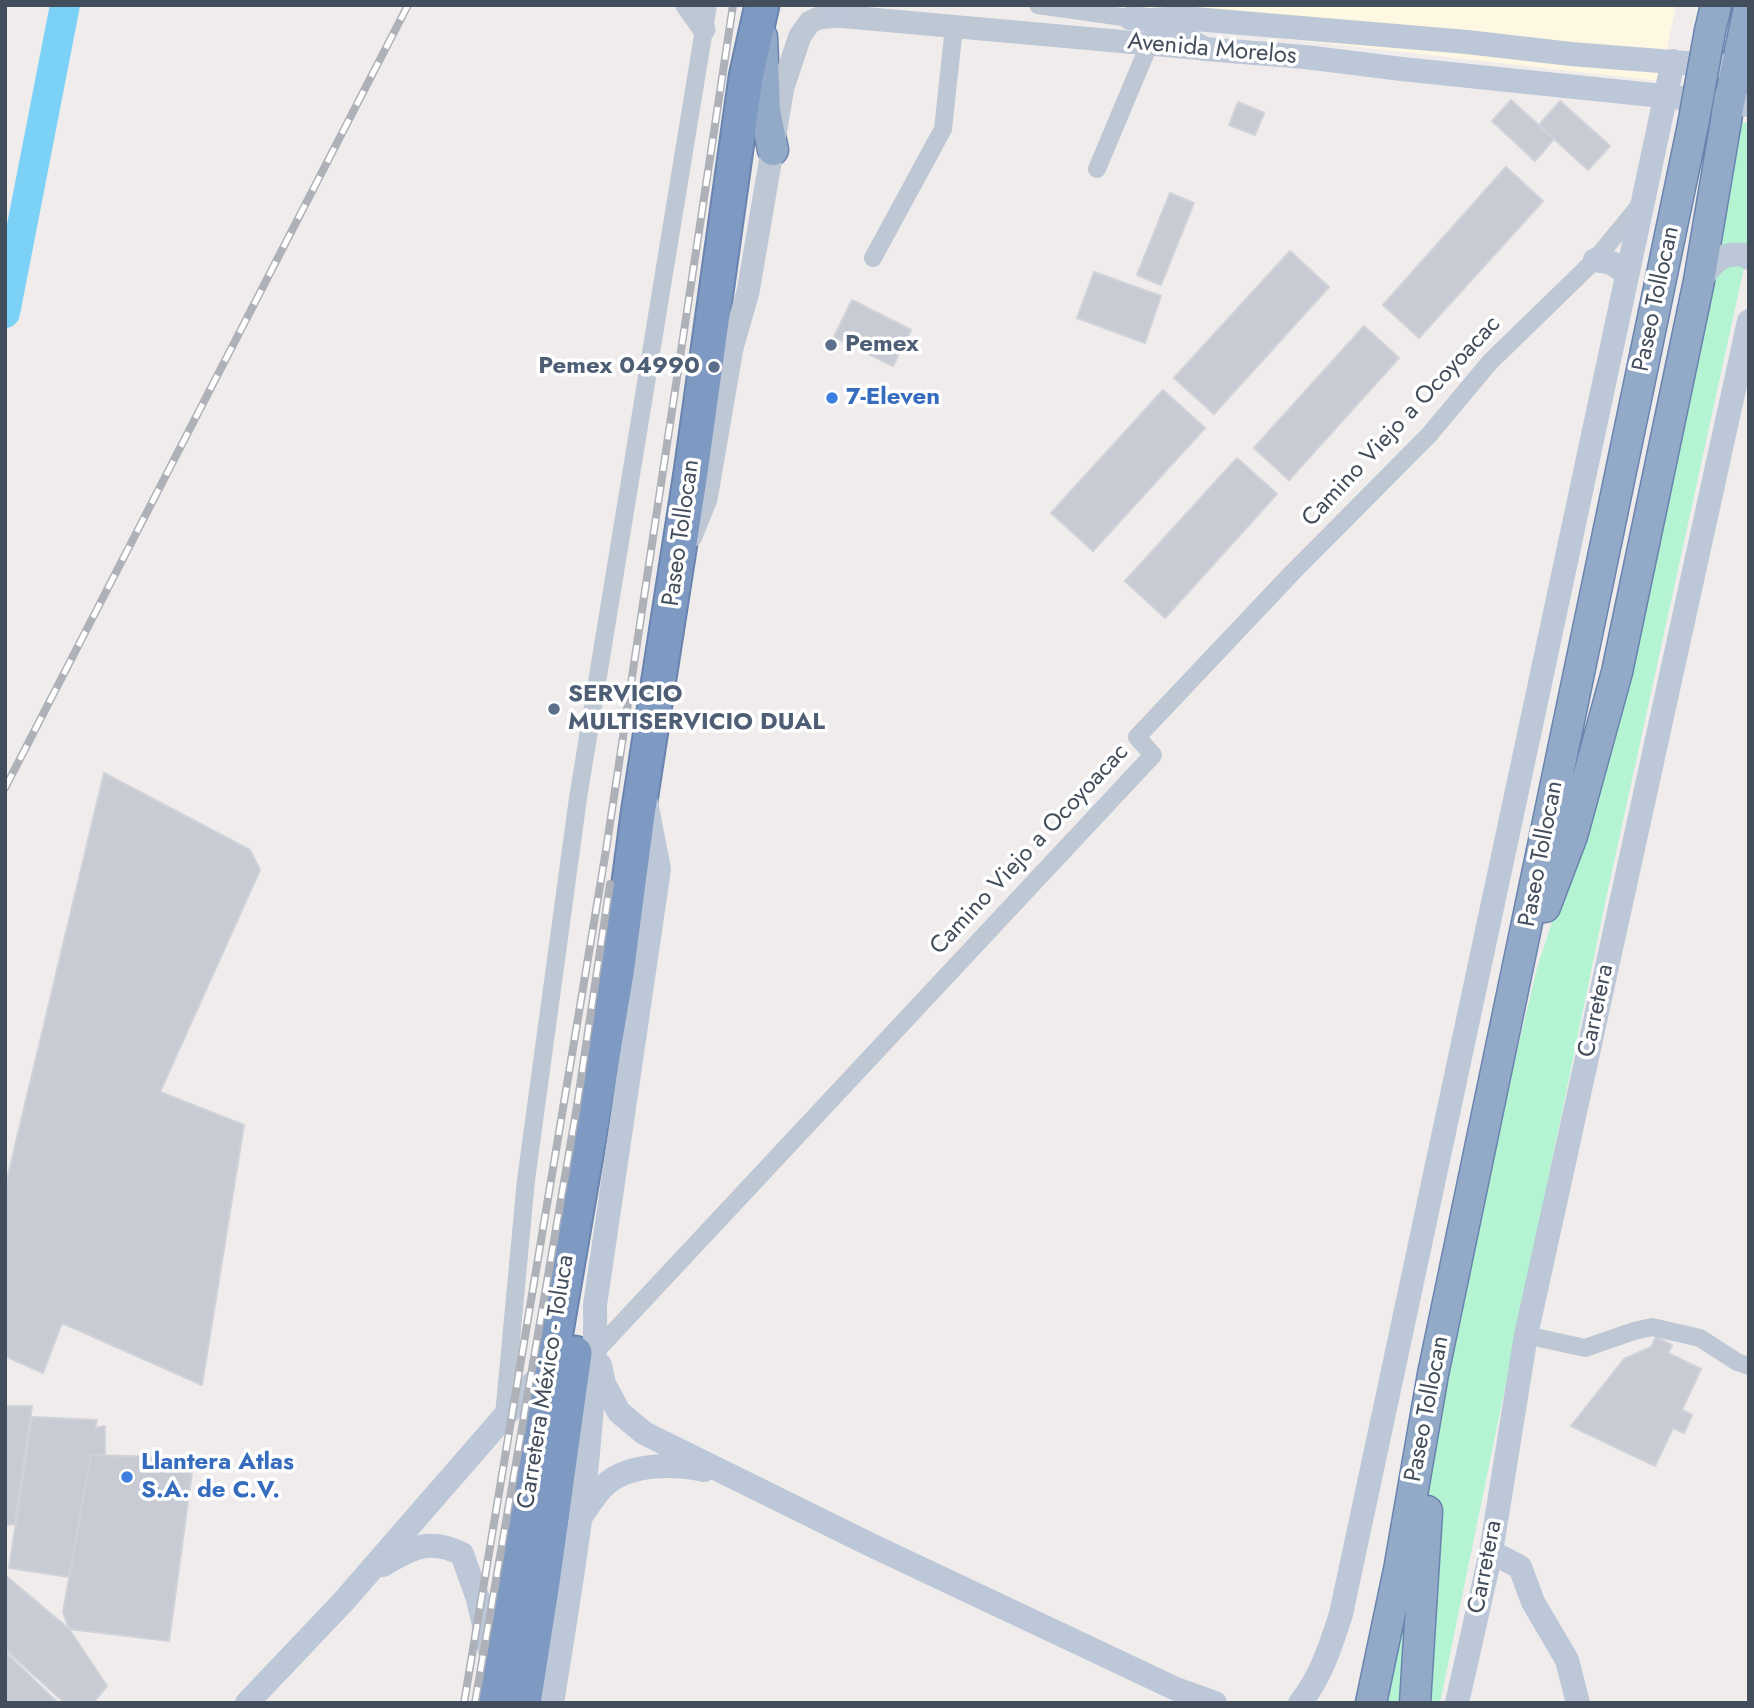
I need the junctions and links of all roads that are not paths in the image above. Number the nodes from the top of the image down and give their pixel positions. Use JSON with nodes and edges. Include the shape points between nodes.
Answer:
{"nodes":[{"id":1,"x":687,"y":5,"type":"edge"},
{"id":2,"x":708,"y":5,"type":"edge"},
{"id":3,"x":1038,"y":5,"type":"edge"},
{"id":4,"x":1716,"y":5,"type":"edge"},
{"id":5,"x":756,"y":7,"type":"edge"},
{"id":6,"x":1749,"y":8,"type":"edge"},
{"id":7,"x":833,"y":11,"type":"edge"},
{"id":8,"x":1139,"y":19,"type":"junction"},
{"id":9,"x":954,"y":27,"type":"junction"},
{"id":10,"x":704,"y":29,"type":"junction"},
{"id":11,"x":1149,"y":45,"type":"junction"},
{"id":12,"x":1205,"y":49,"type":"junction"},
{"id":13,"x":1632,"y":59,"type":"junction"},
{"id":14,"x":1672,"y":61,"type":"junction"},
{"id":15,"x":1743,"y":68,"type":"edge"},
{"id":16,"x":1629,"y":92,"type":"junction"},
{"id":17,"x":1666,"y":95,"type":"junction"},
{"id":18,"x":1739,"y":104,"type":"edge"},
{"id":19,"x":773,"y":150,"type":"junction"},
{"id":20,"x":1097,"y":169,"type":"dead end"},
{"id":21,"x":1643,"y":202,"type":"junction"},
{"id":22,"x":873,"y":258,"type":"dead end"},
{"id":23,"x":1749,"y":258,"type":"edge"},
{"id":24,"x":1595,"y":260,"type":"junction"},
{"id":25,"x":1627,"y":274,"type":"junction"},
{"id":26,"x":1699,"y":281,"type":"junction"},
{"id":27,"x":1749,"y":321,"type":"edge"},
{"id":28,"x":676,"y":577,"type":"junction"},
{"id":29,"x":643,"y":788,"type":"junction"},
{"id":30,"x":1517,"y":979,"type":"junction"},
{"id":31,"x":603,"y":1062,"type":"junction"},
{"id":32,"x":1526,"y":1335,"type":"junction"},
{"id":33,"x":596,"y":1351,"type":"junction"},
{"id":34,"x":550,"y":1364,"type":"junction"},
{"id":35,"x":1749,"y":1366,"type":"edge"},
{"id":36,"x":1433,"y":1374,"type":"junction"},
{"id":37,"x":504,"y":1415,"type":"junction"},
{"id":38,"x":731,"y":1477,"type":"junction"},
{"id":39,"x":581,"y":1516,"type":"junction"},
{"id":40,"x":1491,"y":1552,"type":"junction"},
{"id":41,"x":365,"y":1576,"type":"junction"},
{"id":42,"x":495,"y":1692,"type":"edge"},
{"id":43,"x":247,"y":1703,"type":"edge"},
{"id":44,"x":524,"y":1703,"type":"edge"},
{"id":45,"x":552,"y":1703,"type":"edge"},
{"id":46,"x":1215,"y":1703,"type":"edge"},
{"id":47,"x":1300,"y":1703,"type":"edge"},
{"id":48,"x":1371,"y":1703,"type":"edge"},
{"id":49,"x":1415,"y":1703,"type":"edge"},
{"id":50,"x":1457,"y":1703,"type":"edge"},
{"id":51,"x":1578,"y":1703,"type":"edge"}],
"edges":[{"from":1,"to":10,"type":"street"},
{"from":2,"to":10,"type":"street"},
{"from":3,"to":8,"type":"street","name":"Avenida Morelos"},
{"from":4,"to":30,"type":"highway","name":"Paseo Tollocan","bridge":true},
{"from":5,"to":19,"type":"highway"},
{"from":5,"to":28,"type":"highway","name":"Paseo Tollocan"},
{"from":6,"to":15,"type":"highway"},
{"from":7,"to":9,"type":"street","name":"Avenida Morelos"},
{"from":7,"to":19,"type":"street","name":"Avenida Morelos","via":[[810,22],[800,36],[783,87]]},
{"from":8,"to":12,"type":"main road"},
{"from":8,"to":13,"type":"main road","name":"Avenida Morelos","via":[[1183,18]]},
{"from":9,"to":11,"type":"street","name":"Avenida Morelos"},
{"from":9,"to":22,"type":"street","via":[[943,129]]},
{"from":10,"to":37,"type":"street","via":[[578,798],[526,1180]]},
{"from":11,"to":12,"type":"street","name":"Avenida Morelos"},
{"from":11,"to":20,"type":"street"},
{"from":12,"to":16,"type":"main road","name":"Avenida Morelos"},
{"from":13,"to":14,"type":"main road","name":"Avenida Morelos"},
{"from":13,"to":16,"type":"main road"},
{"from":14,"to":15,"type":"main road","name":"Avenida Morelos"},
{"from":14,"to":17,"type":"main road"},
{"from":15,"to":18,"type":"highway"},
{"from":16,"to":17,"type":"main road","name":"Avenida Morelos"},
{"from":17,"to":18,"type":"main road","name":"Avenida Morelos"},
{"from":17,"to":21,"type":"main road"},
{"from":18,"to":26,"type":"highway"},
{"from":19,"to":28,"type":"street","name":"Avenida Morelos","via":[[706,499]]},
{"from":21,"to":24,"type":"street","name":"Camino Viejo a Ocoyoacac"},
{"from":21,"to":25,"type":"main road"},
{"from":23,"to":26,"type":"main road","via":[[1731,253],[1718,258]]},
{"from":24,"to":25,"type":"main road","via":[[1612,263]]},
{"from":24,"to":33,"type":"street","name":"Camino Viejo a Ocoyoacac","via":[[1490,362],[1429,435],[1137,737],[1153,755]]},
{"from":25,"to":47,"type":"main road","via":[[1341,1614],[1326,1660]]},
{"from":26,"to":30,"type":"highway","via":[[1613,685],[1572,836]]},
{"from":27,"to":32,"type":"main road","name":"Carretera"},
{"from":28,"to":29,"type":"highway","name":"Paseo Tollocan"},
{"from":29,"to":31,"type":"highway","name":"Paseo Tollocan"},
{"from":29,"to":33,"type":"main road","via":[[659,869],[595,1305]]},
{"from":30,"to":36,"type":"highway","name":"Paseo Tollocan"},
{"from":31,"to":34,"type":"highway","name":"Carretera México - Toluca"},
{"from":31,"to":44,"type":"highway","via":[[603,1156]]},
{"from":32,"to":35,"type":"street","via":[[1585,1348],[1652,1327],[1700,1338]]},
{"from":32,"to":40,"type":"main road","name":"Carretera"},
{"from":33,"to":38,"type":"main road","via":[[604,1384],[619,1412],[644,1433]]},
{"from":33,"to":39,"type":"main road"},
{"from":34,"to":37,"type":"main road"},
{"from":34,"to":42,"type":"highway","name":"Carretera México - Toluca"},
{"from":36,"to":48,"type":"highway","name":"Paseo Tollocan"},
{"from":36,"to":49,"type":"highway"},
{"from":37,"to":41,"type":"main road"},
{"from":38,"to":39,"type":"main road","via":[[662,1465],[633,1470],[603,1486]]},
{"from":38,"to":46,"type":"main road","via":[[1176,1689]]},
{"from":39,"to":45,"type":"main road"},
{"from":40,"to":50,"type":"main road","name":"Carretera"},
{"from":40,"to":51,"type":"main road","via":[[1520,1567],[1533,1602],[1567,1660]]},
{"from":41,"to":42,"type":"main road","via":[[421,1545],[446,1545],[462,1554],[478,1599]]},
{"from":41,"to":43,"type":"main road"}]}
